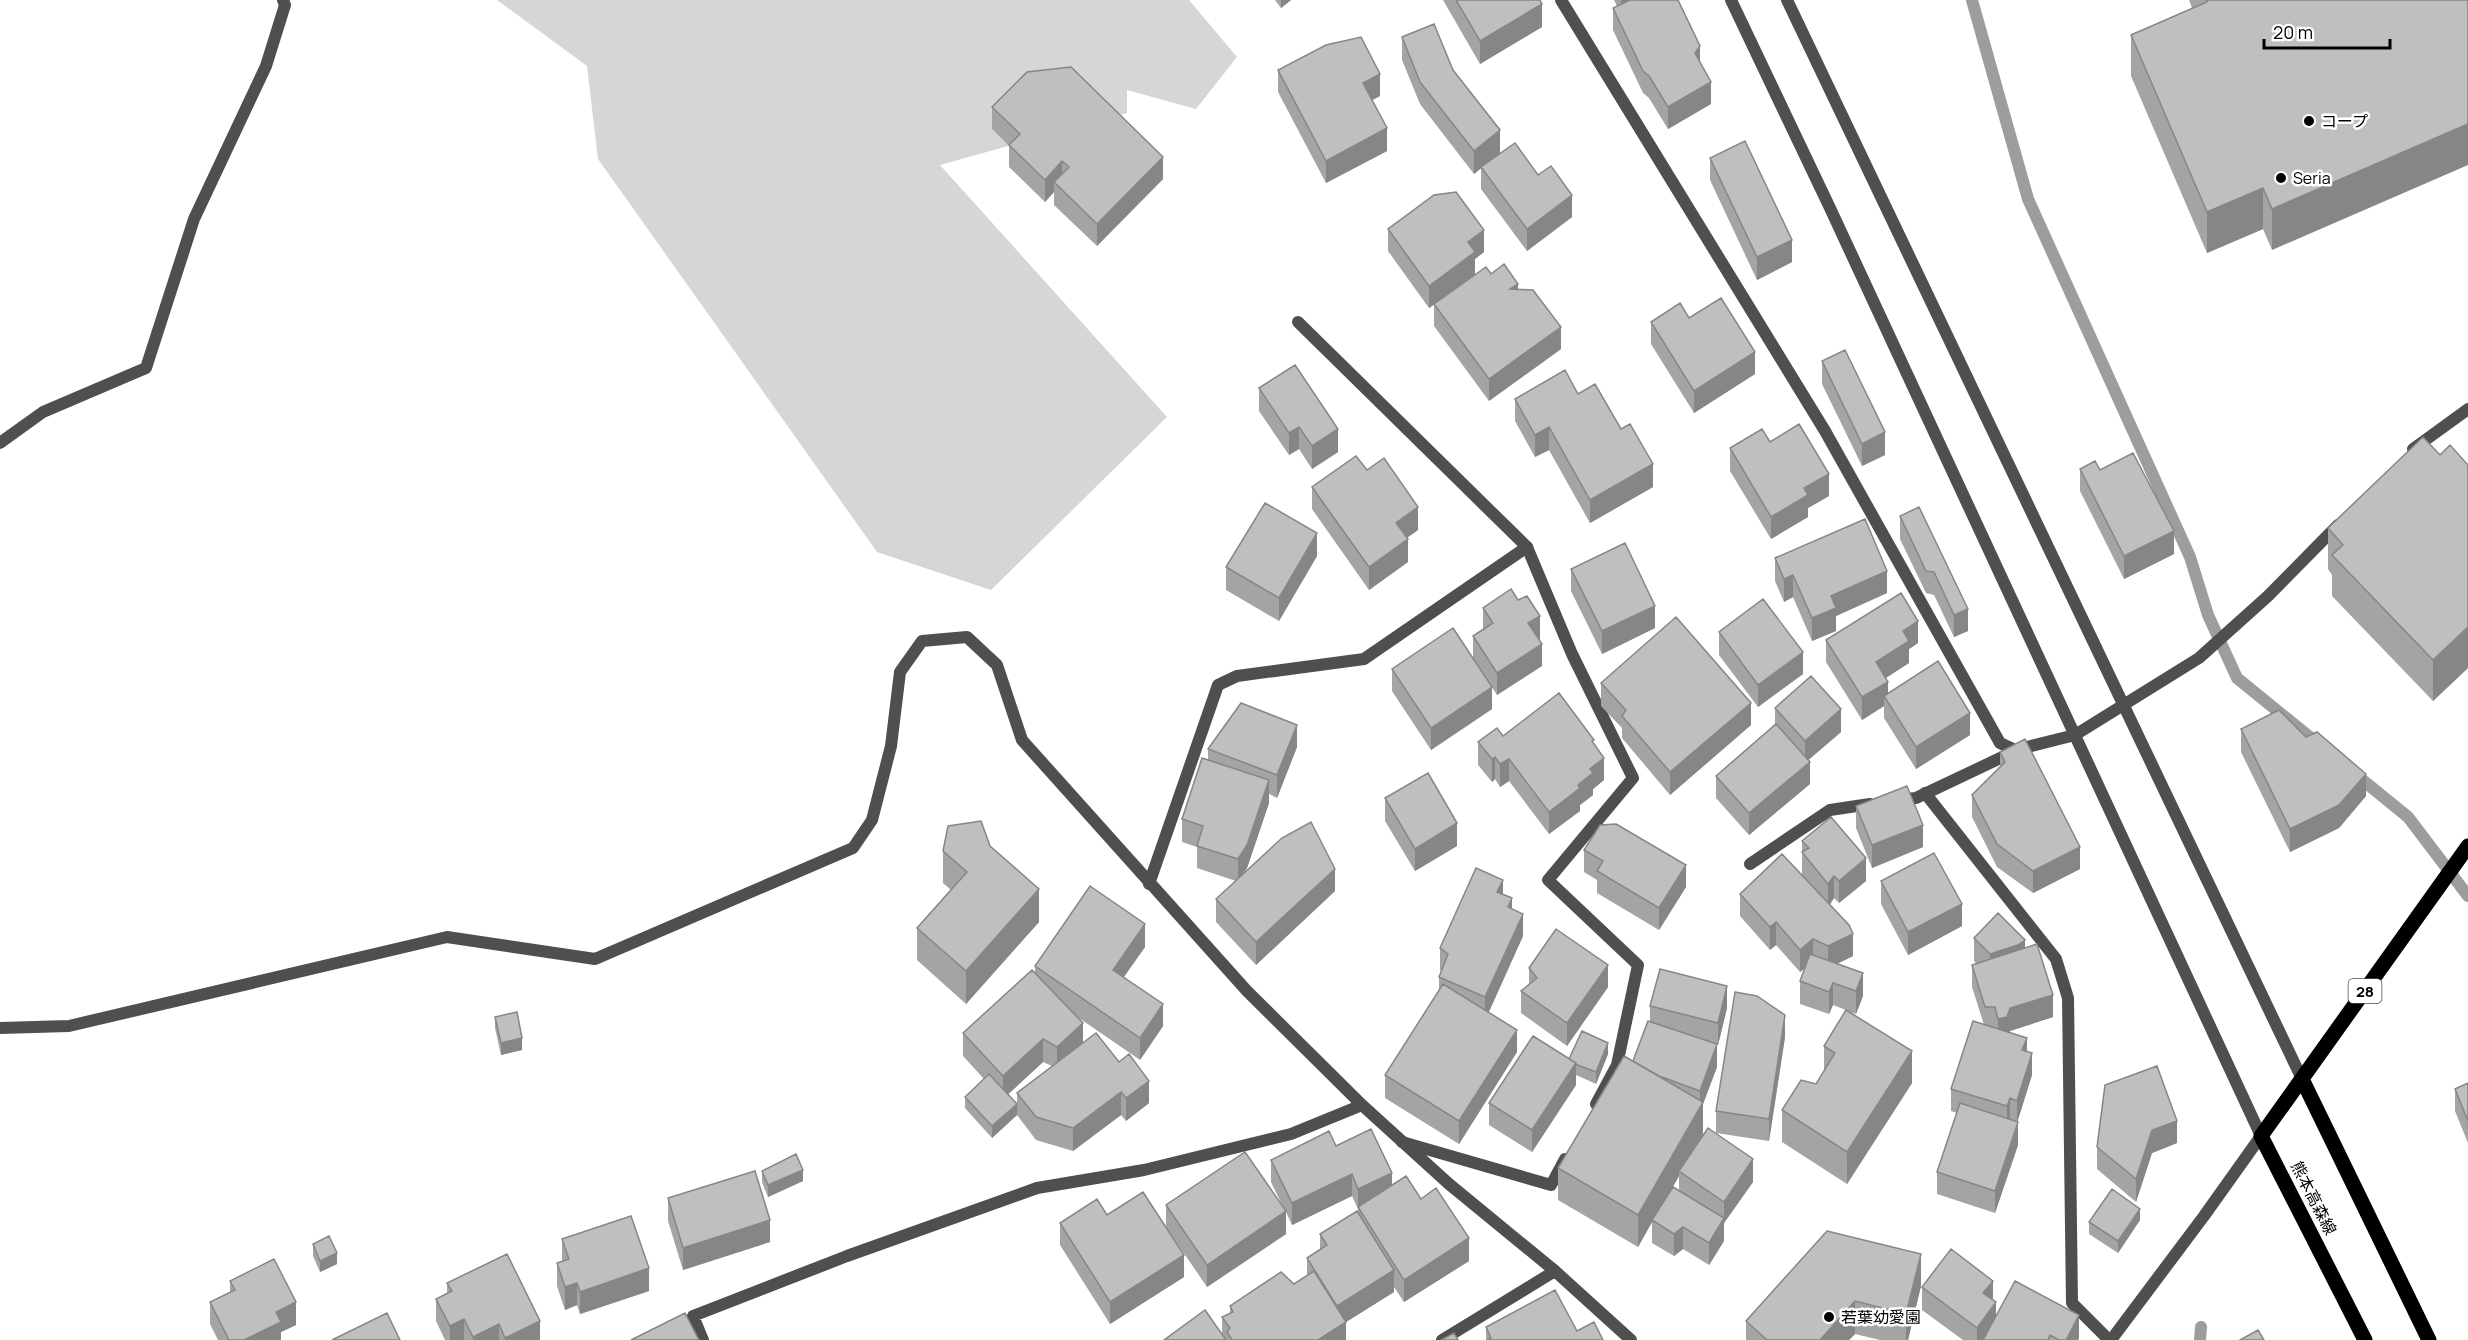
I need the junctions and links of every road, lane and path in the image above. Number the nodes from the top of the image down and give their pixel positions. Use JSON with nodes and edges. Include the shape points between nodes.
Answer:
{"nodes":[{"id":1,"x":283,"y":0,"type":"edge"},
{"id":2,"x":1561,"y":0,"type":"edge"},
{"id":3,"x":1731,"y":0,"type":"edge"},
{"id":4,"x":1787,"y":0,"type":"edge"},
{"id":5,"x":1298,"y":322,"type":"dead end"},
{"id":6,"x":2468,"y":409,"type":"edge"},
{"id":7,"x":0,"y":443,"type":"edge"},
{"id":8,"x":2405,"y":457,"type":"edge"},
{"id":9,"x":2348,"y":514,"type":"edge"},
{"id":10,"x":1527,"y":547,"type":"junction"},
{"id":11,"x":2123,"y":705,"type":"junction"},
{"id":12,"x":2075,"y":735,"type":"junction"},
{"id":13,"x":2015,"y":750,"type":"junction"},
{"id":14,"x":1925,"y":793,"type":"junction"},
{"id":15,"x":2468,"y":846,"type":"edge"},
{"id":16,"x":1750,"y":864,"type":"dead end"},
{"id":17,"x":1149,"y":884,"type":"junction"},
{"id":18,"x":0,"y":1028,"type":"edge"},
{"id":19,"x":2302,"y":1079,"type":"junction"},
{"id":20,"x":1362,"y":1105,"type":"junction"},
{"id":21,"x":1590,"y":1115,"type":"edge"},
{"id":22,"x":2261,"y":1136,"type":"junction"},
{"id":23,"x":1402,"y":1142,"type":"junction"},
{"id":24,"x":1573,"y":1145,"type":"edge"},
{"id":25,"x":1555,"y":1271,"type":"junction"},
{"id":26,"x":703,"y":1340,"type":"edge"},
{"id":27,"x":1442,"y":1340,"type":"edge"},
{"id":28,"x":1630,"y":1340,"type":"edge"},
{"id":29,"x":2110,"y":1340,"type":"edge"},
{"id":30,"x":2365,"y":1340,"type":"edge"},
{"id":31,"x":2429,"y":1340,"type":"edge"}],
"edges":[{"from":1,"to":7,"type":"street","via":[[285,5],[266,66],[194,219],[146,368],[43,412]]},
{"from":2,"to":13,"type":"street","via":[[1825,431],[2000,743]]},
{"from":3,"to":12,"type":"street"},
{"from":4,"to":11,"type":"street"},
{"from":5,"to":10,"type":"street"},
{"from":6,"to":8,"type":"street"},
{"from":9,"to":11,"type":"street","via":[[2268,596],[2199,658]]},
{"from":10,"to":17,"type":"street","via":[[1364,659],[1237,676],[1218,685]]},
{"from":10,"to":21,"type":"street","via":[[1572,654],[1633,778],[1548,880],[1638,965],[1617,1065]]},
{"from":11,"to":12,"type":"street"},
{"from":11,"to":19,"type":"street"},
{"from":12,"to":13,"type":"street"},
{"from":12,"to":22,"type":"street"},
{"from":13,"to":14,"type":"street"},
{"from":14,"to":16,"type":"street","via":[[1916,798],[1830,810]]},
{"from":14,"to":29,"type":"street","via":[[2056,959],[2068,998],[2072,1303]]},
{"from":15,"to":19,"type":"main road","number":"28"},
{"from":17,"to":18,"type":"street","via":[[1022,740],[997,665],[966,637],[922,641],[900,672],[891,746],[872,820],[853,848],[595,959],[447,937],[69,1026]]},
{"from":17,"to":20,"type":"street","via":[[1247,991]]},
{"from":19,"to":22,"type":"main road","number":"28"},
{"from":19,"to":31,"type":"main road"},
{"from":20,"to":23,"type":"street"},
{"from":20,"to":26,"type":"street","via":[[1291,1134],[1144,1170],[1037,1188],[693,1316]]},
{"from":22,"to":29,"type":"street"},
{"from":22,"to":30,"type":"main road","name":"熊本高森線"},
{"from":23,"to":24,"type":"street","via":[[1551,1185]]},
{"from":23,"to":25,"type":"street"},
{"from":25,"to":27,"type":"street"},
{"from":25,"to":28,"type":"street"}]}
